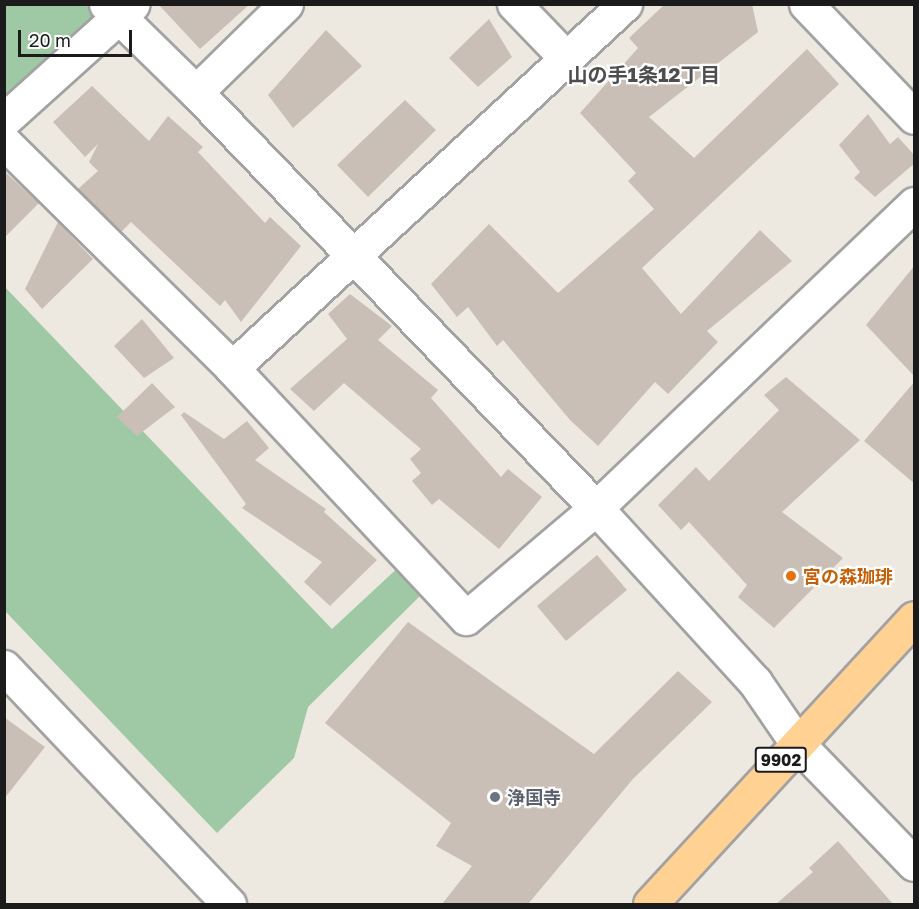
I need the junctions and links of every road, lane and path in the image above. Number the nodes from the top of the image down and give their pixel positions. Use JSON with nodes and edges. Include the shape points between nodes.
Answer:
{"nodes":[{"id":1,"x":285,"y":4,"type":"edge"},
{"id":2,"x":514,"y":4,"type":"edge"},
{"id":3,"x":625,"y":4,"type":"edge"},
{"id":4,"x":806,"y":4,"type":"edge"},
{"id":5,"x":119,"y":9,"type":"edge"},
{"id":6,"x":567,"y":59,"type":"junction"},
{"id":7,"x":196,"y":92,"type":"junction"},
{"id":8,"x":915,"y":117,"type":"edge"},
{"id":9,"x":4,"y":120,"type":"edge"},
{"id":10,"x":4,"y":142,"type":"edge"},
{"id":11,"x":915,"y":204,"type":"edge"},
{"id":12,"x":354,"y":257,"type":"junction"},
{"id":13,"x":232,"y":368,"type":"junction"},
{"id":14,"x":596,"y":508,"type":"junction"},
{"id":15,"x":915,"y":618,"type":"edge"},
{"id":16,"x":4,"y":667,"type":"edge"},
{"id":17,"x":797,"y":743,"type":"junction"},
{"id":18,"x":915,"y":864,"type":"edge"},
{"id":19,"x":229,"y":904,"type":"edge"},
{"id":20,"x":650,"y":904,"type":"edge"}],
"edges":[{"from":1,"to":7,"type":"street"},
{"from":2,"to":6,"type":"street"},
{"from":3,"to":6,"type":"street"},
{"from":4,"to":8,"type":"street"},
{"from":5,"to":7,"type":"street"},
{"from":5,"to":9,"type":"street"},
{"from":6,"to":12,"type":"street"},
{"from":7,"to":12,"type":"street"},
{"from":10,"to":13,"type":"street"},
{"from":11,"to":14,"type":"street"},
{"from":12,"to":13,"type":"street"},
{"from":12,"to":14,"type":"street"},
{"from":13,"to":14,"type":"street","via":[[466,618]]},
{"from":14,"to":17,"type":"street","via":[[755,682]]},
{"from":15,"to":17,"type":"main road","number":"9902"},
{"from":16,"to":19,"type":"street"},
{"from":17,"to":18,"type":"street"},
{"from":17,"to":20,"type":"main road","number":"9902"}]}
